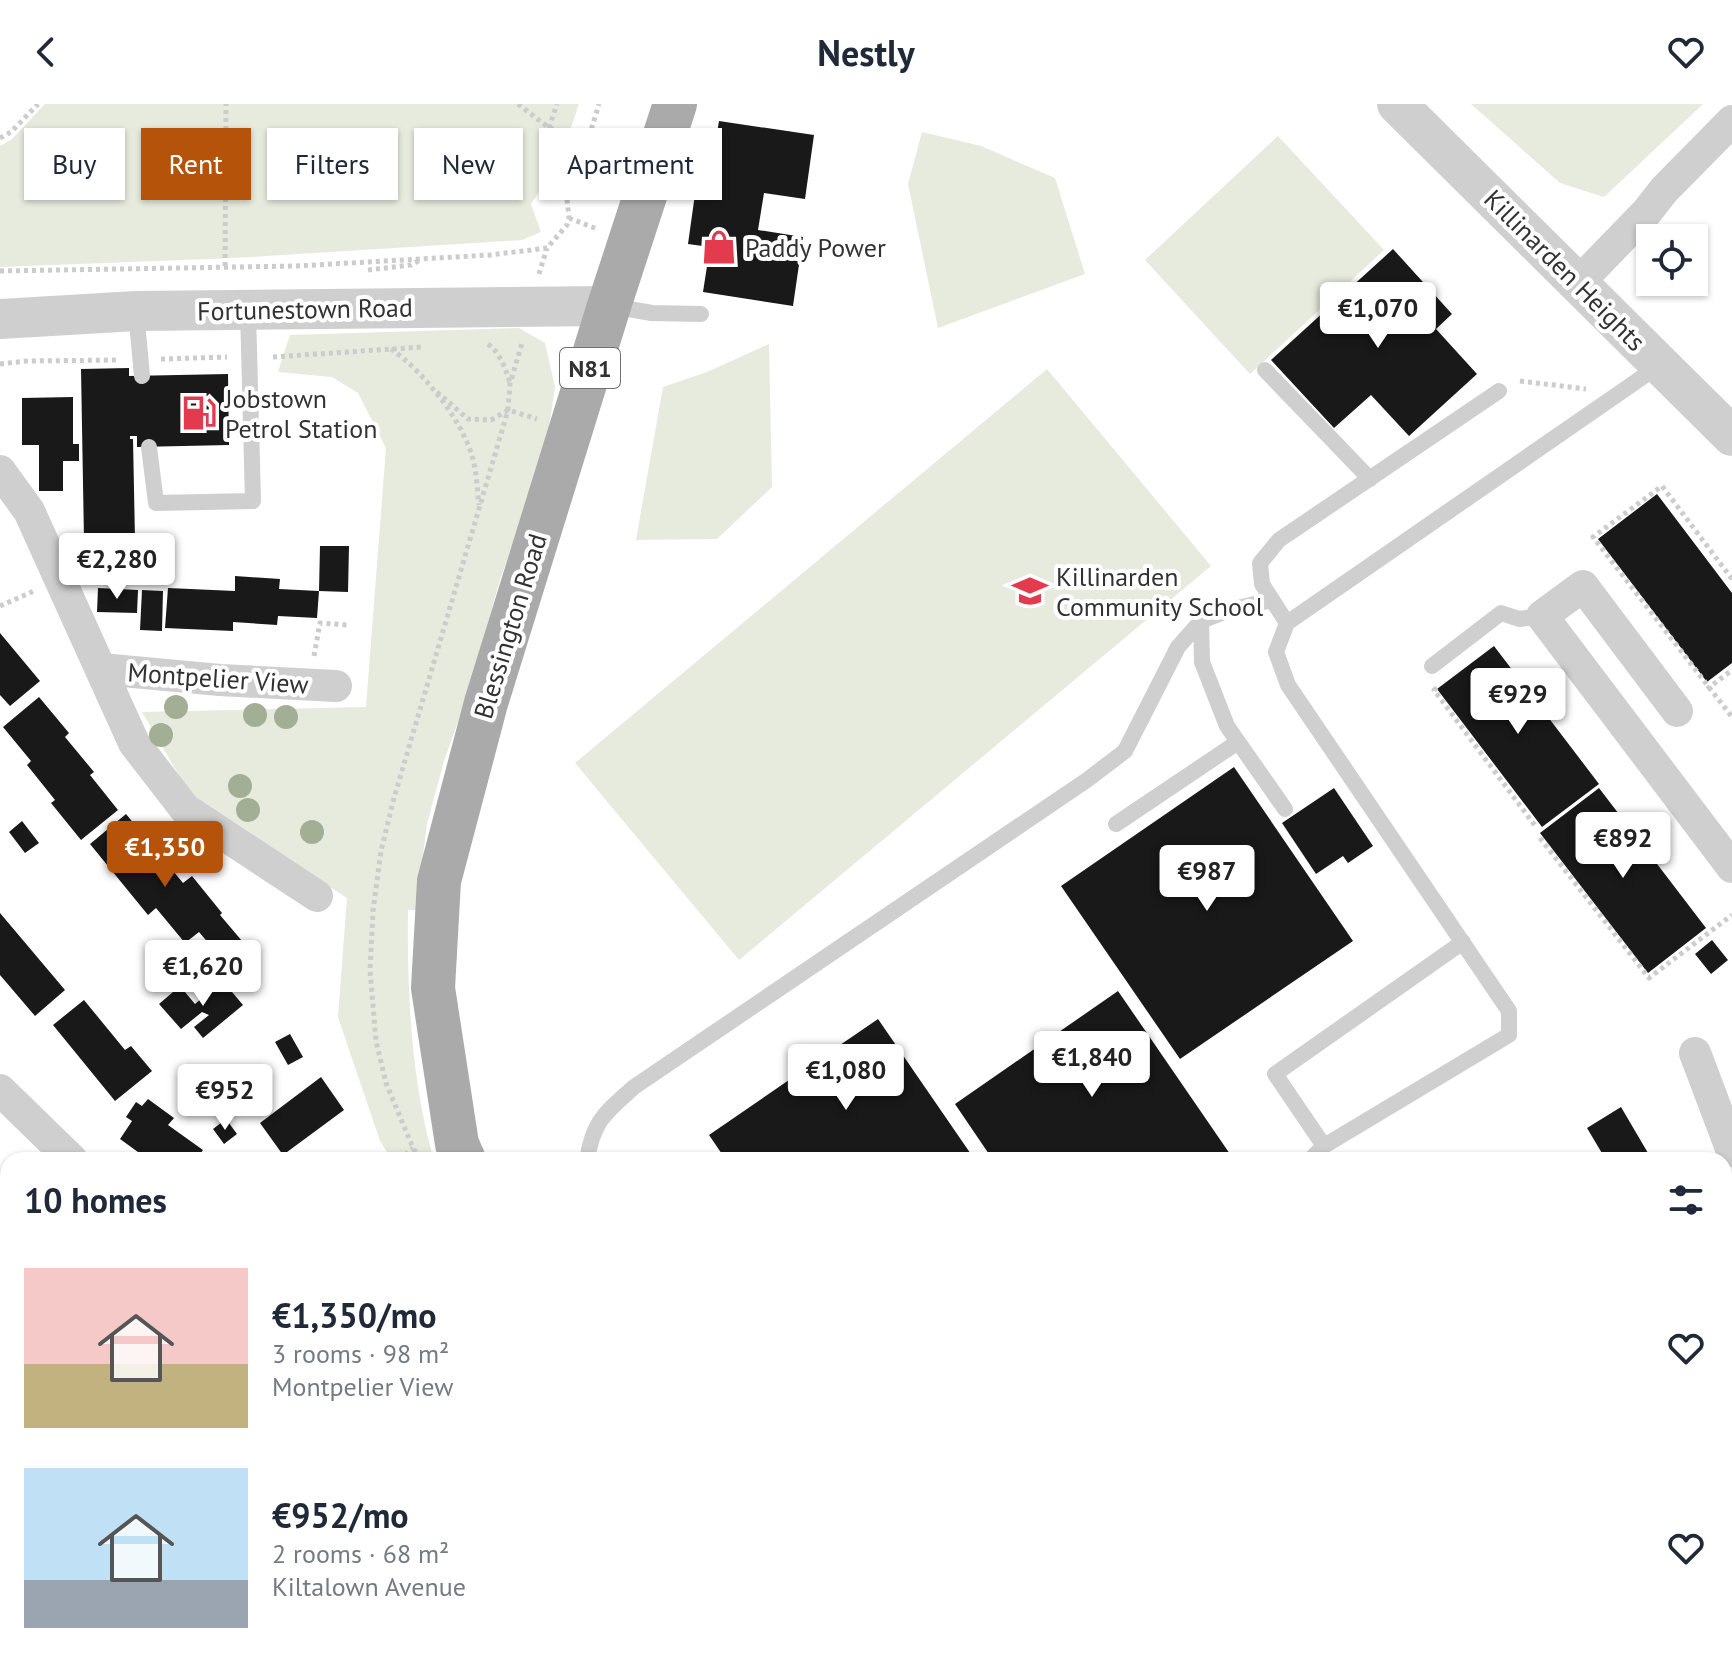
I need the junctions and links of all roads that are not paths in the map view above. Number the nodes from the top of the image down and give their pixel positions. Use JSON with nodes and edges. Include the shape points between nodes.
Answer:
{"nodes":[{"id":1,"x":675,"y":104,"type":"edge"},
{"id":2,"x":1397,"y":104,"type":"edge"},
{"id":3,"x":1732,"y":121,"type":"edge"},
{"id":4,"x":1578,"y":283,"type":"junction"},
{"id":5,"x":609,"y":306,"type":"junction"},
{"id":6,"x":248,"y":309,"type":"junction"},
{"id":7,"x":136,"y":311,"type":"junction"},
{"id":8,"x":701,"y":314,"type":"dead end"},
{"id":9,"x":0,"y":319,"type":"edge"},
{"id":10,"x":1660,"y":364,"type":"junction"},
{"id":11,"x":1265,"y":370,"type":"dead end"},
{"id":12,"x":142,"y":376,"type":"dead end"},
{"id":13,"x":1499,"y":391,"type":"road end"},
{"id":14,"x":1732,"y":436,"type":"edge"},
{"id":15,"x":149,"y":447,"type":"dead end"},
{"id":16,"x":0,"y":471,"type":"edge"},
{"id":17,"x":1370,"y":479,"type":"junction"},
{"id":18,"x":1272,"y":600,"type":"junction"},
{"id":19,"x":1542,"y":616,"type":"junction"},
{"id":20,"x":1201,"y":621,"type":"junction"},
{"id":21,"x":1287,"y":623,"type":"junction"},
{"id":22,"x":1432,"y":666,"type":"dead end"},
{"id":23,"x":101,"y":669,"type":"junction"},
{"id":24,"x":336,"y":686,"type":"dead end"},
{"id":25,"x":1677,"y":711,"type":"dead end"},
{"id":26,"x":1238,"y":742,"type":"junction"},
{"id":27,"x":1285,"y":809,"type":"dead end"},
{"id":28,"x":1116,"y":824,"type":"dead end"},
{"id":29,"x":1732,"y":867,"type":"edge"},
{"id":30,"x":317,"y":896,"type":"dead end"},
{"id":31,"x":1463,"y":942,"type":"junction"},
{"id":32,"x":1695,"y":1053,"type":"dead end"},
{"id":33,"x":0,"y":1090,"type":"edge"},
{"id":34,"x":1324,"y":1146,"type":"junction"},
{"id":35,"x":1732,"y":1151,"type":"edge"},
{"id":36,"x":64,"y":1152,"type":"edge"},
{"id":37,"x":460,"y":1152,"type":"edge"},
{"id":38,"x":588,"y":1152,"type":"edge"},
{"id":39,"x":1318,"y":1152,"type":"edge"}],
"edges":[{"from":1,"to":5,"type":"main road","name":"Blessington Road","number":"N81"},
{"from":2,"to":4,"type":"street","name":"Killinarden Heights"},
{"from":3,"to":4,"type":"street"},
{"from":4,"to":10,"type":"street","name":"Killinarden Heights"},
{"from":5,"to":6,"type":"street","name":"Fortunestown Road"},
{"from":5,"to":8,"type":"lane"},
{"from":5,"to":37,"type":"main road","name":"Blessington Road","number":"N81","via":[[486,703],[439,881],[433,988]]},
{"from":6,"to":7,"type":"street","name":"Fortunestown Road"},
{"from":6,"to":15,"type":"lane","via":[[253,501],[156,503]]},
{"from":7,"to":9,"type":"street","name":"Fortunestown Road"},
{"from":7,"to":12,"type":"lane"},
{"from":10,"to":14,"type":"street","name":"Killinarden Heights"},
{"from":10,"to":21,"type":"lane"},
{"from":11,"to":17,"type":"lane"},
{"from":13,"to":17,"type":"lane"},
{"from":16,"to":23,"type":"street","name":"Montpelier View","via":[[29,511]]},
{"from":17,"to":18,"type":"lane","via":[[1279,540],[1260,563],[1262,584]]},
{"from":18,"to":20,"type":"lane"},
{"from":18,"to":21,"type":"lane"},
{"from":19,"to":22,"type":"lane","via":[[1519,619],[1501,613]]},
{"from":19,"to":25,"type":"street","via":[[1583,586]]},
{"from":19,"to":29,"type":"street"},
{"from":20,"to":26,"type":"lane","via":[[1202,662]]},
{"from":20,"to":38,"type":"lane","via":[[1178,647],[1125,751],[634,1087],[606,1112],[591,1136]]},
{"from":21,"to":31,"type":"lane","via":[[1276,652],[1288,685]]},
{"from":23,"to":24,"type":"street","name":"Montpelier View"},
{"from":23,"to":30,"type":"street","name":"Montpelier View","via":[[134,743],[185,809]]},
{"from":26,"to":27,"type":"lane"},
{"from":26,"to":28,"type":"lane"},
{"from":31,"to":34,"type":"lane","via":[[1275,1074]]},
{"from":31,"to":34,"type":"lane","via":[[1509,1011],[1509,1035]]},
{"from":32,"to":35,"type":"street"},
{"from":33,"to":36,"type":"street"},
{"from":34,"to":39,"type":"lane"}]}
